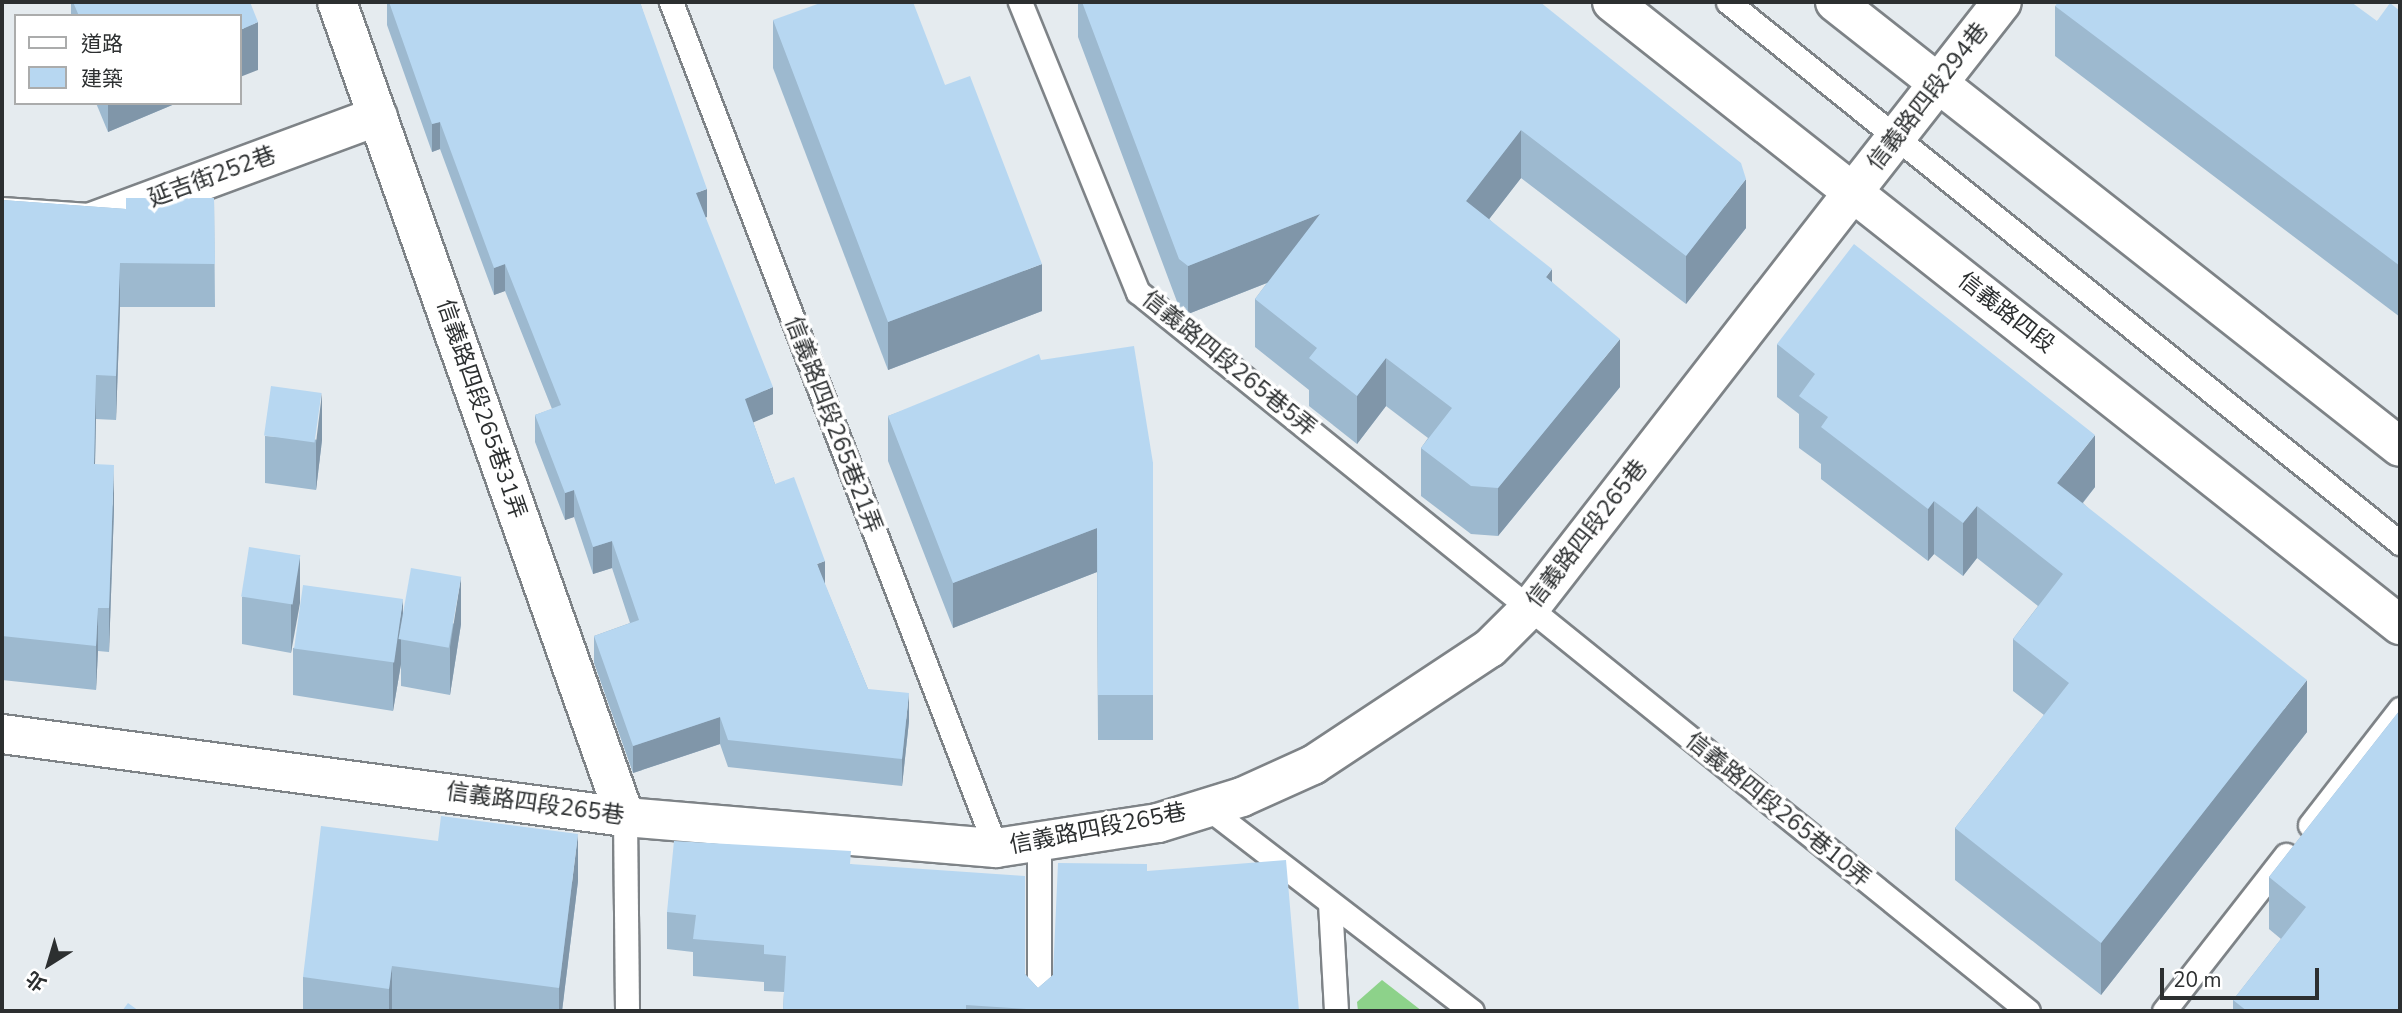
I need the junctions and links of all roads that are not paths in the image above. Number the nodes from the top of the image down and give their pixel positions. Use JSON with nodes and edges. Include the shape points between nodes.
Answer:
{"nodes":[{"id":1,"x":337,"y":2,"type":"edge"},
{"id":2,"x":671,"y":2,"type":"edge"},
{"id":3,"x":1020,"y":2,"type":"edge"},
{"id":4,"x":1612,"y":2,"type":"edge"},
{"id":5,"x":1728,"y":2,"type":"edge"},
{"id":6,"x":1835,"y":2,"type":"edge"},
{"id":7,"x":2002,"y":2,"type":"edge"},
{"id":8,"x":1938,"y":83,"type":"junction"},
{"id":9,"x":378,"y":116,"type":"junction"},
{"id":10,"x":1897,"y":136,"type":"junction"},
{"id":11,"x":1853,"y":192,"type":"junction"},
{"id":12,"x":2,"y":216,"type":"edge"},
{"id":13,"x":2400,"y":447,"type":"edge"},
{"id":14,"x":2400,"y":543,"type":"edge"},
{"id":15,"x":1529,"y":609,"type":"junction"},
{"id":16,"x":2400,"y":625,"type":"edge"},
{"id":17,"x":2400,"y":709,"type":"edge"},
{"id":18,"x":2,"y":734,"type":"edge"},
{"id":19,"x":1208,"y":808,"type":"junction"},
{"id":20,"x":625,"y":817,"type":"junction"},
{"id":21,"x":1039,"y":844,"type":"junction"},
{"id":22,"x":996,"y":848,"type":"junction"},
{"id":23,"x":1330,"y":902,"type":"junction"},
{"id":24,"x":627,"y":1011,"type":"edge"},
{"id":25,"x":1039,"y":1011,"type":"edge"},
{"id":26,"x":1336,"y":1011,"type":"edge"},
{"id":27,"x":1472,"y":1011,"type":"edge"},
{"id":28,"x":2028,"y":1011,"type":"edge"},
{"id":29,"x":2164,"y":1011,"type":"edge"}],
"edges":[{"from":1,"to":9,"type":"street","name":"信義路四段265巷31弄"},
{"from":2,"to":22,"type":"lane","name":"信義路四段265巷21弄"},
{"from":3,"to":15,"type":"lane","name":"信義路四段265巷5弄","via":[[1138,292]]},
{"from":4,"to":11,"type":"street","name":"信義路四段"},
{"from":5,"to":10,"type":"lane"},
{"from":6,"to":8,"type":"street"},
{"from":7,"to":8,"type":"street","name":"信義路四段294巷"},
{"from":8,"to":10,"type":"street","name":"信義路四段294巷"},
{"from":8,"to":13,"type":"street"},
{"from":9,"to":12,"type":"street","name":"延吉街252巷","via":[[89,223]]},
{"from":9,"to":20,"type":"street","name":"信義路四段265巷31弄"},
{"from":10,"to":11,"type":"street","name":"信義路四段294巷"},
{"from":10,"to":14,"type":"lane","via":[[2001,227]]},
{"from":11,"to":15,"type":"street","name":"信義路四段265巷"},
{"from":11,"to":16,"type":"street","name":"信義路四段"},
{"from":15,"to":19,"type":"street","name":"信義路四段265巷","via":[[1490,648],[1419,701],[1313,765]]},
{"from":15,"to":28,"type":"lane","name":"信義路四段265巷10弄"},
{"from":17,"to":29,"type":"lane"},
{"from":18,"to":20,"type":"street","name":"信義路四段265巷"},
{"from":19,"to":21,"type":"street","name":"信義路四段265巷"},
{"from":19,"to":23,"type":"lane"},
{"from":20,"to":22,"type":"street","name":"信義路四段265巷"},
{"from":20,"to":24,"type":"lane"},
{"from":21,"to":22,"type":"street","name":"信義路四段265巷"},
{"from":21,"to":25,"type":"lane"},
{"from":23,"to":26,"type":"lane"},
{"from":23,"to":27,"type":"lane"}]}
